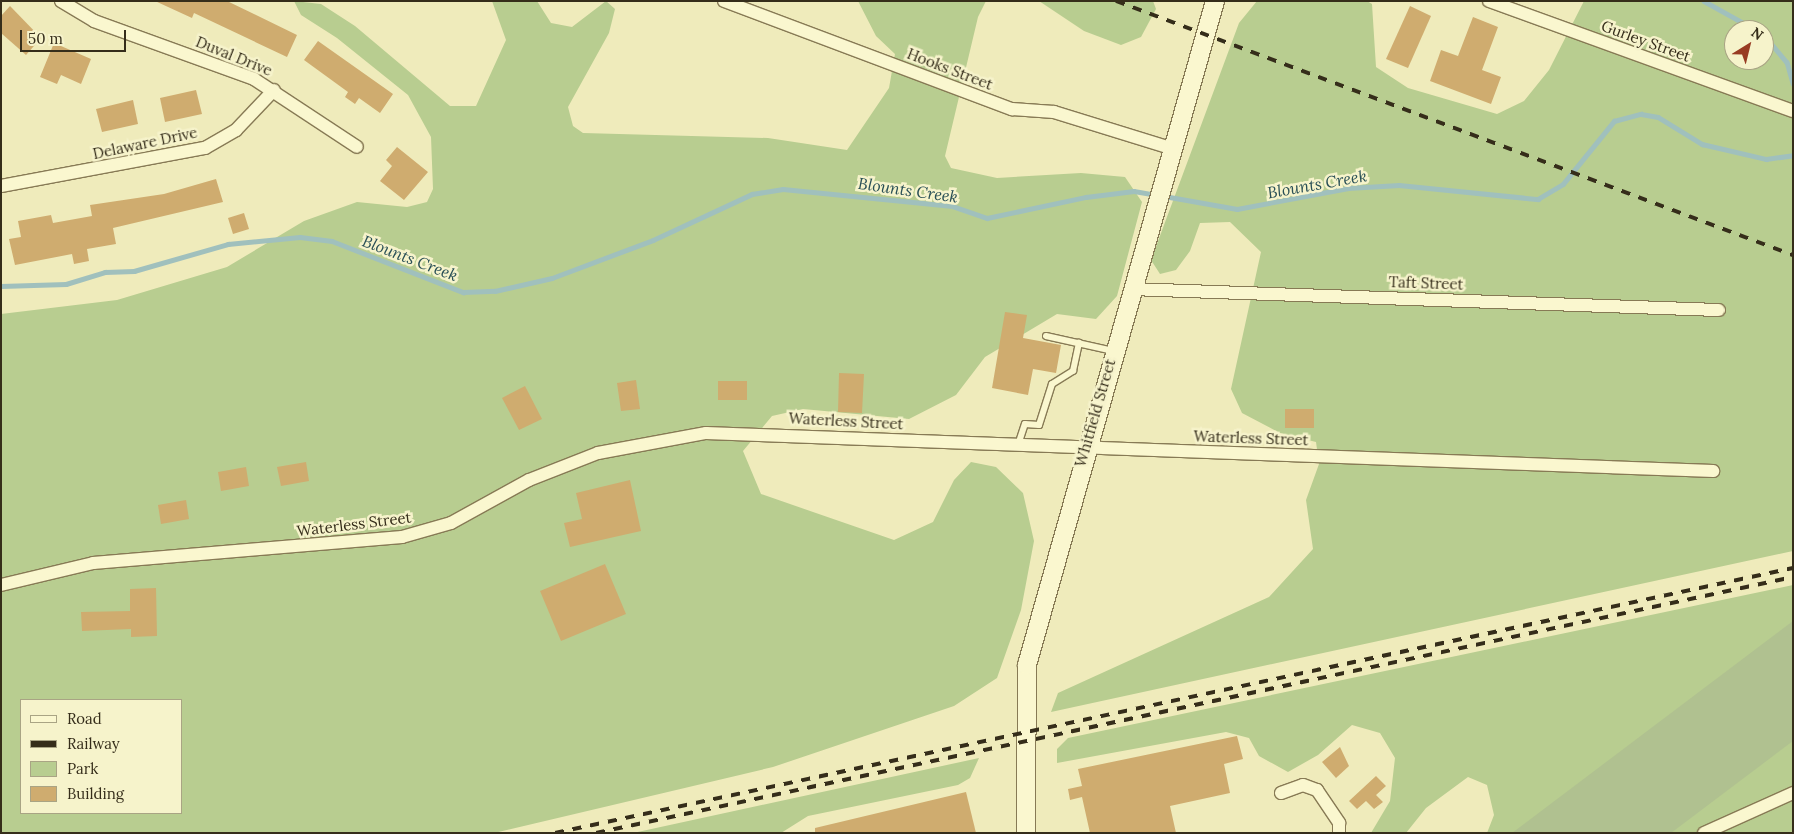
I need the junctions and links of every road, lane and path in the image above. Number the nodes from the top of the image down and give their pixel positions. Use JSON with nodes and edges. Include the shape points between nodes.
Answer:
{"nodes":[{"id":1,"x":61,"y":1,"type":"edge"},
{"id":2,"x":724,"y":1,"type":"edge"},
{"id":3,"x":1215,"y":1,"type":"edge"},
{"id":4,"x":1488,"y":1,"type":"edge"},
{"id":5,"x":274,"y":90,"type":"junction"},
{"id":6,"x":1793,"y":111,"type":"edge"},
{"id":7,"x":357,"y":147,"type":"dead end"},
{"id":8,"x":1170,"y":148,"type":"junction"},
{"id":9,"x":1,"y":186,"type":"edge"},
{"id":10,"x":1131,"y":289,"type":"junction"},
{"id":11,"x":1719,"y":310,"type":"dead end"},
{"id":12,"x":1046,"y":336,"type":"dead end"},
{"id":13,"x":1079,"y":343,"type":"junction"},
{"id":14,"x":1113,"y":351,"type":"junction"},
{"id":15,"x":1018,"y":445,"type":"junction"},
{"id":16,"x":1085,"y":448,"type":"junction"},
{"id":17,"x":1713,"y":471,"type":"dead end"},
{"id":18,"x":1,"y":585,"type":"edge"},
{"id":19,"x":1281,"y":793,"type":"dead end"},
{"id":20,"x":1793,"y":793,"type":"edge"},
{"id":21,"x":1026,"y":833,"type":"edge"},
{"id":22,"x":1339,"y":833,"type":"edge"},
{"id":23,"x":1704,"y":833,"type":"edge"}],
"edges":[{"from":1,"to":5,"type":"street","name":"Duval Drive","via":[[94,21]]},
{"from":2,"to":8,"type":"street","name":"Hooks Street","via":[[1012,109],[1054,112]]},
{"from":3,"to":8,"type":"main road","name":"Whitfield Street"},
{"from":4,"to":6,"type":"street","name":"Gurley Street"},
{"from":5,"to":7,"type":"street","name":"Duval Drive"},
{"from":5,"to":9,"type":"street","name":"Delaware Drive","via":[[236,130],[205,148]]},
{"from":8,"to":10,"type":"main road","name":"Whitfield Street"},
{"from":10,"to":11,"type":"street","name":"Taft Street"},
{"from":10,"to":14,"type":"main road","name":"Whitfield Street"},
{"from":12,"to":13,"type":"lane"},
{"from":13,"to":14,"type":"lane"},
{"from":13,"to":15,"type":"lane","via":[[1073,371],[1052,384],[1039,425],[1025,424]]},
{"from":14,"to":16,"type":"main road","name":"Whitfield Street"},
{"from":15,"to":16,"type":"street","name":"Waterless Street"},
{"from":15,"to":18,"type":"street","name":"Waterless Street","via":[[744,432],[670,437],[561,466],[451,523],[402,537],[93,563]]},
{"from":16,"to":17,"type":"street","name":"Waterless Street"},
{"from":16,"to":21,"type":"main road","name":"Whitfield Street","via":[[1027,665]]},
{"from":19,"to":22,"type":"street","via":[[1303,786],[1318,790],[1339,823]]},
{"from":20,"to":23,"type":"street"}]}
